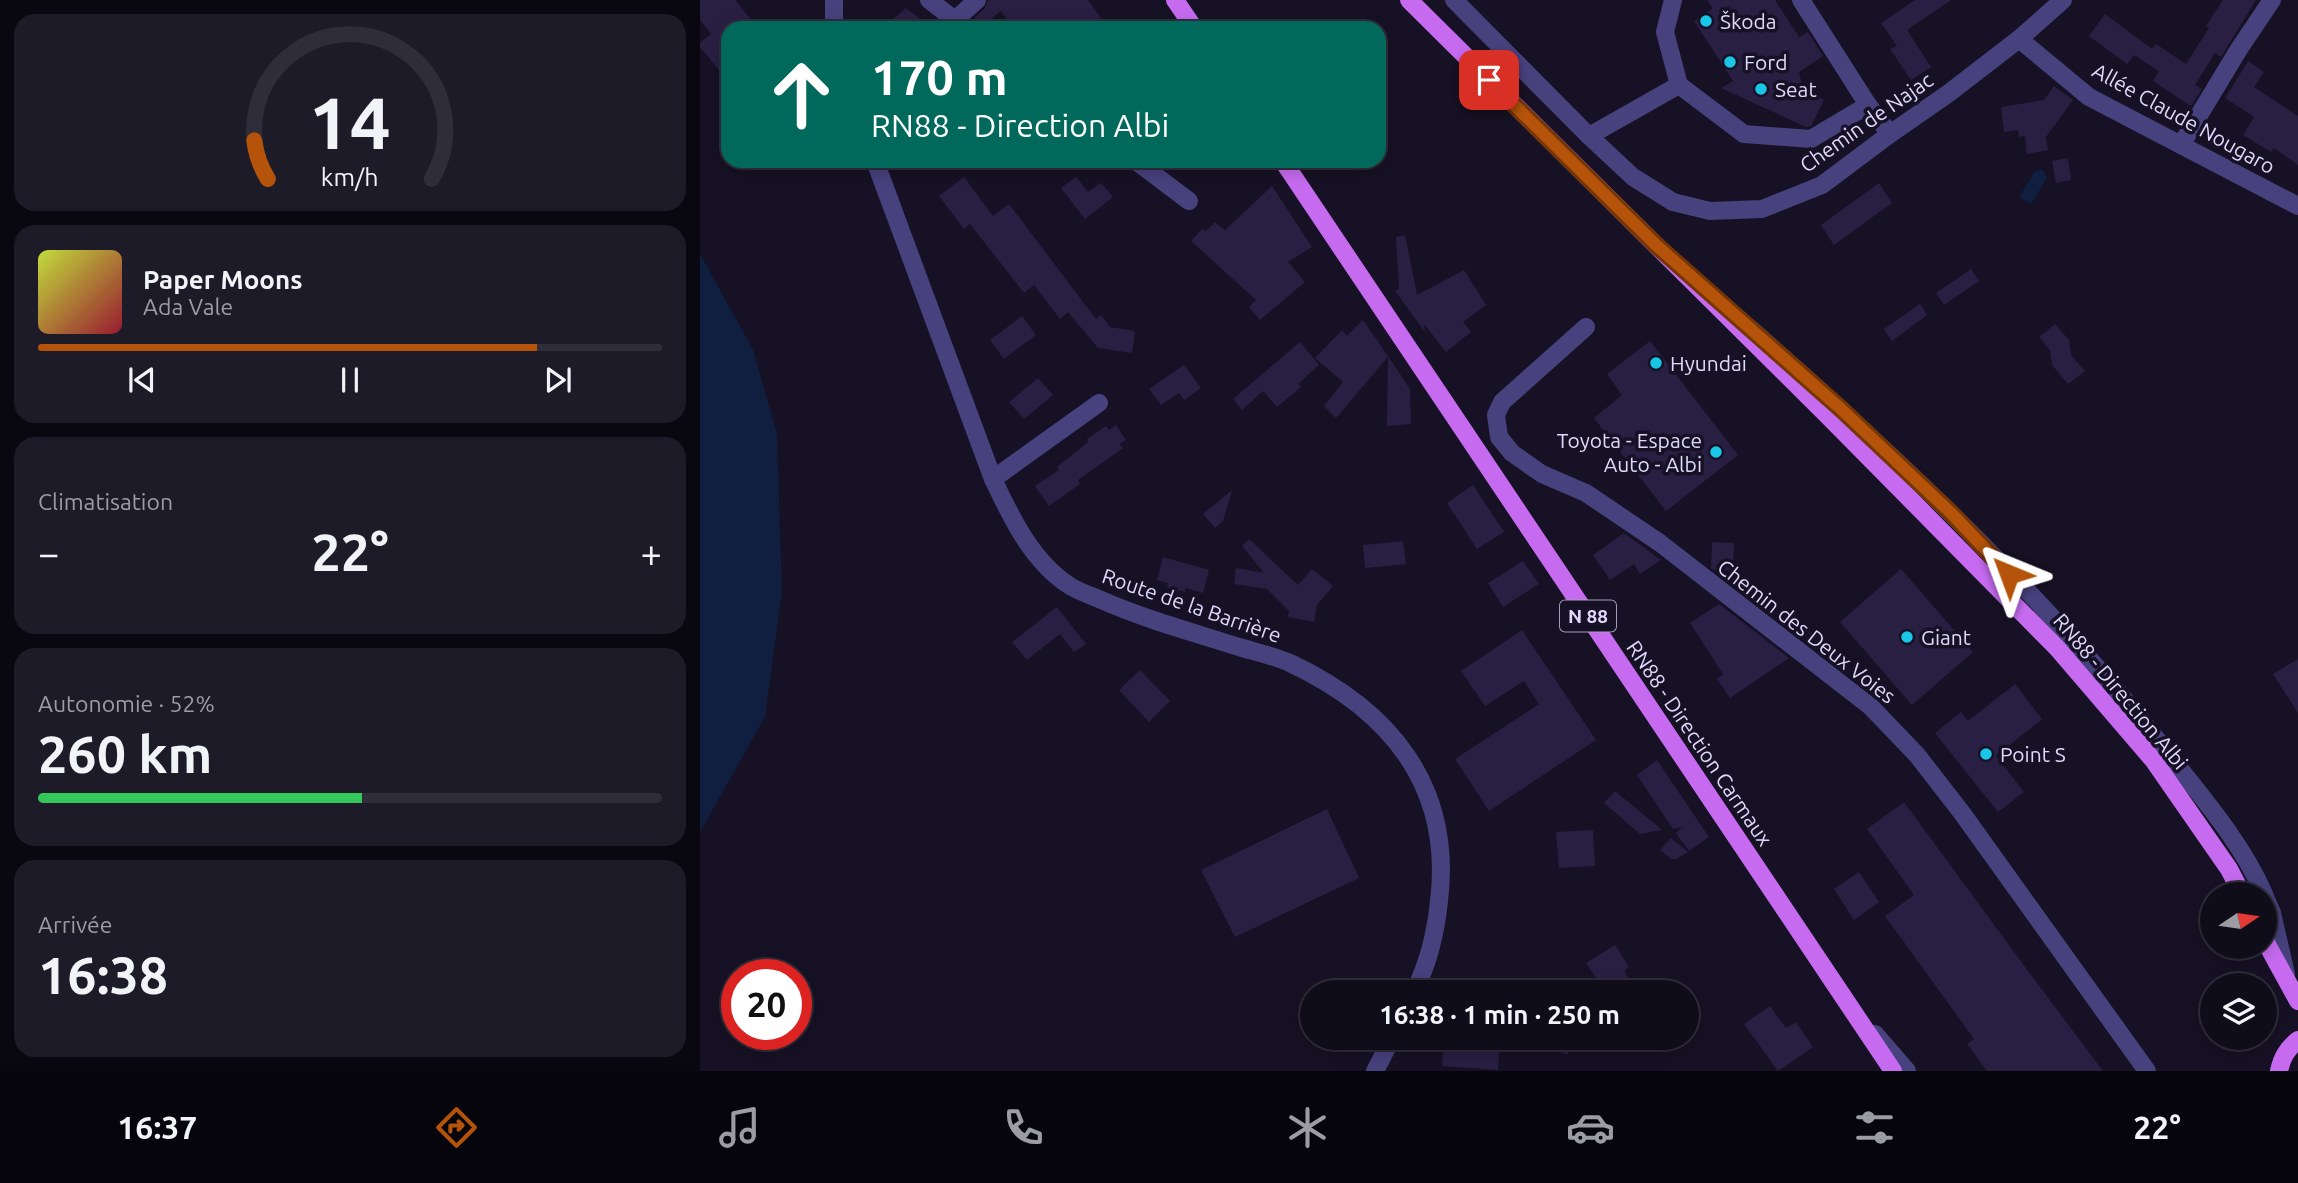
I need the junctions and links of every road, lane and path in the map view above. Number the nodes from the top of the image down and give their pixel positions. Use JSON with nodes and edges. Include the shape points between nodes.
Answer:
{"nodes":[{"id":1,"x":834,"y":0,"type":"edge"},
{"id":2,"x":929,"y":0,"type":"edge"},
{"id":3,"x":977,"y":0,"type":"edge"},
{"id":4,"x":1175,"y":0,"type":"edge"},
{"id":5,"x":1409,"y":0,"type":"edge"},
{"id":6,"x":1454,"y":0,"type":"edge"},
{"id":7,"x":1673,"y":0,"type":"edge"},
{"id":8,"x":1801,"y":0,"type":"edge"},
{"id":9,"x":2063,"y":0,"type":"edge"},
{"id":10,"x":2272,"y":0,"type":"edge"},
{"id":11,"x":834,"y":21,"type":"edge"},
{"id":12,"x":956,"y":21,"type":"edge"},
{"id":13,"x":962,"y":21,"type":"edge"},
{"id":14,"x":1189,"y":21,"type":"edge"},
{"id":15,"x":2019,"y":39,"type":"junction"},
{"id":16,"x":1679,"y":85,"type":"junction"},
{"id":17,"x":1868,"y":105,"type":"junction"},
{"id":18,"x":1890,"y":134,"type":"junction"},
{"id":19,"x":1589,"y":136,"type":"junction"},
{"id":20,"x":2181,"y":145,"type":"junction"},
{"id":21,"x":877,"y":168,"type":"edge"},
{"id":22,"x":1145,"y":168,"type":"edge"},
{"id":23,"x":1288,"y":168,"type":"edge"},
{"id":24,"x":1189,"y":201,"type":"dead end"},
{"id":25,"x":2298,"y":206,"type":"edge"},
{"id":26,"x":1656,"y":245,"type":"junction"},
{"id":27,"x":1586,"y":327,"type":"dead end"},
{"id":28,"x":1099,"y":403,"type":"dead end"},
{"id":29,"x":993,"y":479,"type":"junction"},
{"id":30,"x":2236,"y":882,"type":"edge"},
{"id":31,"x":2259,"y":882,"type":"edge"},
{"id":32,"x":2277,"y":935,"type":"edge"},
{"id":33,"x":2275,"y":959,"type":"edge"},
{"id":34,"x":1418,"y":980,"type":"edge"},
{"id":35,"x":2288,"y":984,"type":"junction"},
{"id":36,"x":1845,"y":1000,"type":"junction"},
{"id":37,"x":2298,"y":1001,"type":"edge"},
{"id":38,"x":2298,"y":1040,"type":"edge"},
{"id":39,"x":1386,"y":1050,"type":"edge"},
{"id":40,"x":1375,"y":1071,"type":"edge"},
{"id":41,"x":1893,"y":1071,"type":"edge"},
{"id":42,"x":1907,"y":1071,"type":"edge"},
{"id":43,"x":2147,"y":1071,"type":"edge"},
{"id":44,"x":2279,"y":1071,"type":"edge"}],
"edges":[{"from":1,"to":11,"type":"street"},
{"from":2,"to":12,"type":"street"},
{"from":3,"to":13,"type":"street"},
{"from":4,"to":14,"type":"main road"},
{"from":5,"to":26,"type":"main road","name":"RN88 - Direction Albi"},
{"from":6,"to":19,"type":"street","name":"Chemin de Najac"},
{"from":7,"to":16,"type":"street","via":[[1665,32]]},
{"from":8,"to":17,"type":"street"},
{"from":9,"to":15,"type":"street","name":"Chemin de Najac"},
{"from":10,"to":20,"type":"street"},
{"from":15,"to":18,"type":"street","name":"Chemin de Najac"},
{"from":15,"to":20,"type":"street","name":"Allée Claude Nougaro","via":[[2090,97]]},
{"from":16,"to":17,"type":"street","via":[[1744,134],[1811,139]]},
{"from":16,"to":19,"type":"street"},
{"from":17,"to":18,"type":"street"},
{"from":18,"to":19,"type":"street","name":"Chemin de Najac","via":[[1822,185],[1762,209],[1710,211],[1663,196],[1633,177]]},
{"from":20,"to":25,"type":"street","name":"Allée Claude Nougaro"},
{"from":21,"to":29,"type":"street","name":"Route de la Barrière"},
{"from":22,"to":24,"type":"street"},
{"from":23,"to":36,"type":"main road","name":"RN88 - Direction Carmaux","number":"N 88"},
{"from":26,"to":30,"type":"main road","name":"RN88 - Direction Albi","via":[[2057,648],[2154,761]]},
{"from":26,"to":31,"type":"street","via":[[1951,513],[2067,634],[2151,731],[2214,813]]},
{"from":27,"to":43,"type":"street","name":"Chemin des Deux Voies","via":[[1502,402],[1496,415],[1499,437],[1512,453],[1542,474],[1586,493],[1660,543],[1871,707],[1917,755],[1962,813]]},
{"from":28,"to":29,"type":"street"},
{"from":29,"to":34,"type":"street","name":"Route de la Barrière","via":[[1015,525],[1069,586],[1126,611],[1288,663],[1343,692],[1380,723],[1409,758],[1429,795],[1437,825],[1442,875],[1436,929]]},
{"from":32,"to":35,"type":"street"},
{"from":33,"to":35,"type":"main road"},
{"from":35,"to":37,"type":"main road"},
{"from":36,"to":41,"type":"main road","name":"RN88 - Direction Carmaux","number":"N 88"},
{"from":36,"to":42,"type":"street"},
{"from":38,"to":44,"type":"main road","via":[[2285,1054]]},
{"from":39,"to":40,"type":"street"}]}
